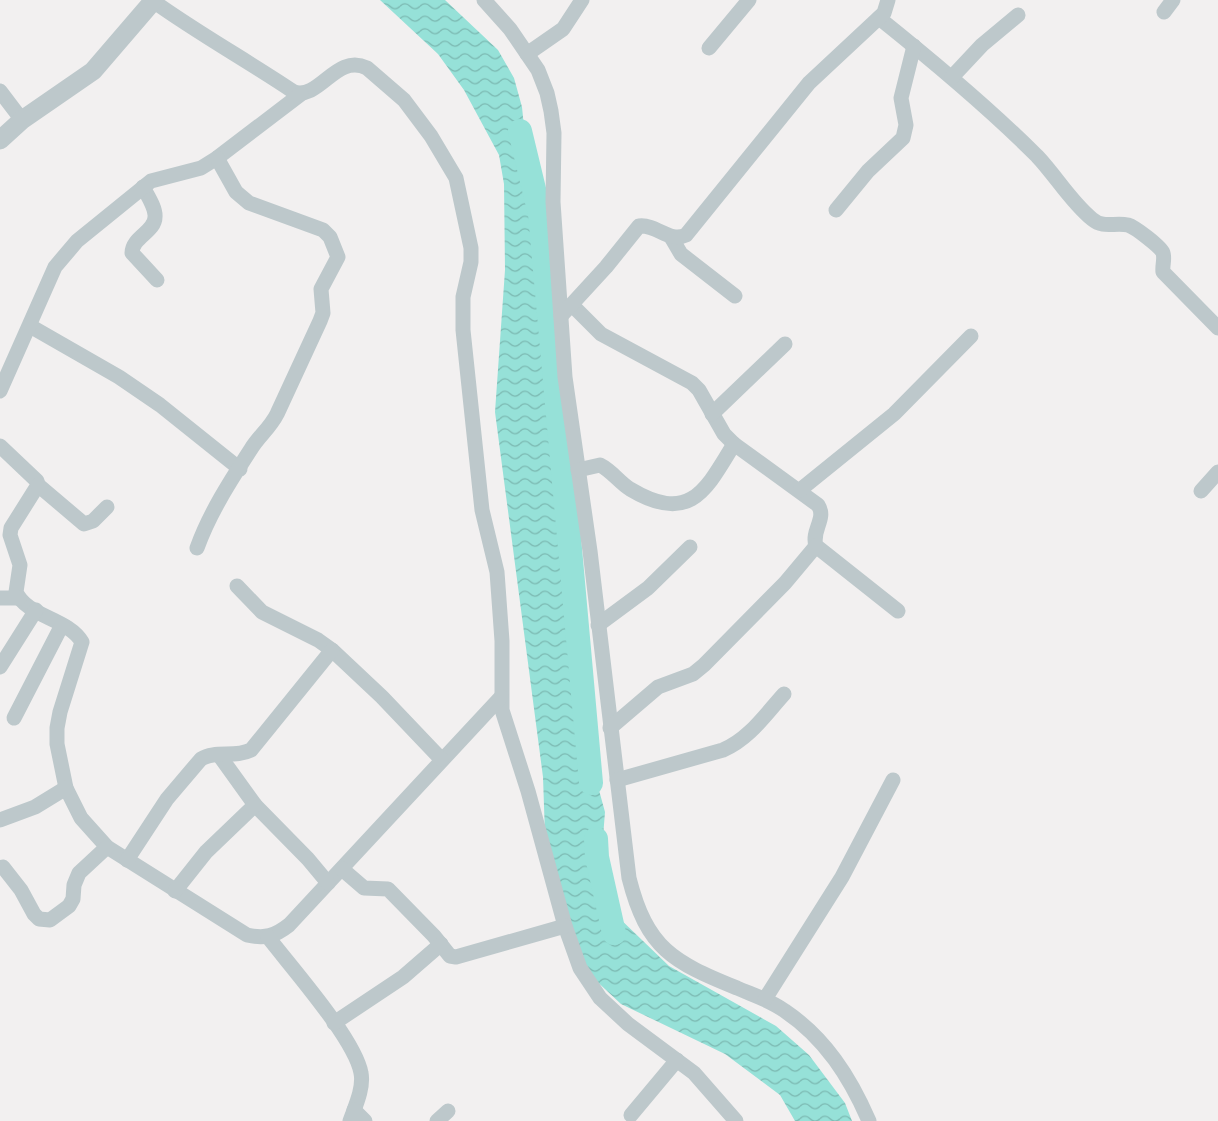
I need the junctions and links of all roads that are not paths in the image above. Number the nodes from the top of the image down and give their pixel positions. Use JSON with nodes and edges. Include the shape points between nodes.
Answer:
{"nodes":[{"id":1,"x":484,"y":0,"type":"edge"},
{"id":2,"x":582,"y":0,"type":"edge"},
{"id":3,"x":749,"y":0,"type":"edge"},
{"id":4,"x":888,"y":0,"type":"edge"},
{"id":5,"x":1173,"y":0,"type":"edge"},
{"id":6,"x":154,"y":1,"type":"edge"},
{"id":7,"x":1164,"y":12,"type":"dead end"},
{"id":8,"x":1018,"y":15,"type":"dead end"},
{"id":9,"x":879,"y":18,"type":"junction"},
{"id":10,"x":914,"y":46,"type":"junction"},
{"id":11,"x":709,"y":48,"type":"dead end"},
{"id":12,"x":527,"y":54,"type":"junction"},
{"id":13,"x":952,"y":77,"type":"junction"},
{"id":14,"x":0,"y":91,"type":"edge"},
{"id":15,"x":301,"y":94,"type":"junction"},
{"id":16,"x":22,"y":120,"type":"junction"},
{"id":17,"x":0,"y":140,"type":"edge"},
{"id":18,"x":217,"y":158,"type":"junction"},
{"id":19,"x":143,"y":187,"type":"junction"},
{"id":20,"x":836,"y":210,"type":"dead end"},
{"id":21,"x":671,"y":237,"type":"junction"},
{"id":22,"x":157,"y":280,"type":"dead end"},
{"id":23,"x":735,"y":296,"type":"dead end"},
{"id":24,"x":566,"y":311,"type":"junction"},
{"id":25,"x":30,"y":326,"type":"junction"},
{"id":26,"x":1218,"y":328,"type":"edge"},
{"id":27,"x":971,"y":336,"type":"dead end"},
{"id":28,"x":785,"y":344,"type":"dead end"},
{"id":29,"x":1,"y":387,"type":"edge"},
{"id":30,"x":712,"y":414,"type":"junction"},
{"id":31,"x":734,"y":444,"type":"junction"},
{"id":32,"x":0,"y":446,"type":"edge"},
{"id":33,"x":240,"y":469,"type":"junction"},
{"id":34,"x":578,"y":470,"type":"junction"},
{"id":35,"x":1218,"y":472,"type":"edge"},
{"id":36,"x":38,"y":485,"type":"junction"},
{"id":37,"x":800,"y":490,"type":"junction"},
{"id":38,"x":1201,"y":491,"type":"dead end"},
{"id":39,"x":107,"y":507,"type":"dead end"},
{"id":40,"x":816,"y":546,"type":"junction"},
{"id":41,"x":690,"y":547,"type":"dead end"},
{"id":42,"x":196,"y":548,"type":"dead end"},
{"id":43,"x":237,"y":586,"type":"dead end"},
{"id":44,"x":0,"y":598,"type":"edge"},
{"id":45,"x":18,"y":598,"type":"junction"},
{"id":46,"x":36,"y":610,"type":"junction"},
{"id":47,"x":898,"y":611,"type":"dead end"},
{"id":48,"x":62,"y":625,"type":"junction"},
{"id":49,"x":598,"y":626,"type":"junction"},
{"id":50,"x":332,"y":650,"type":"junction"},
{"id":51,"x":0,"y":667,"type":"edge"},
{"id":52,"x":784,"y":694,"type":"dead end"},
{"id":53,"x":501,"y":696,"type":"junction"},
{"id":54,"x":14,"y":718,"type":"dead end"},
{"id":55,"x":610,"y":728,"type":"junction"},
{"id":56,"x":219,"y":755,"type":"junction"},
{"id":57,"x":441,"y":759,"type":"junction"},
{"id":58,"x":617,"y":780,"type":"junction"},
{"id":59,"x":893,"y":780,"type":"dead end"},
{"id":60,"x":66,"y":788,"type":"junction"},
{"id":61,"x":255,"y":805,"type":"junction"},
{"id":62,"x":0,"y":820,"type":"edge"},
{"id":63,"x":107,"y":847,"type":"junction"},
{"id":64,"x":127,"y":860,"type":"junction"},
{"id":65,"x":3,"y":867,"type":"dead end"},
{"id":66,"x":342,"y":869,"type":"junction"},
{"id":67,"x":328,"y":883,"type":"junction"},
{"id":68,"x":175,"y":891,"type":"junction"},
{"id":69,"x":565,"y":926,"type":"junction"},
{"id":70,"x":268,"y":937,"type":"junction"},
{"id":71,"x":440,"y":944,"type":"junction"},
{"id":72,"x":765,"y":999,"type":"junction"},
{"id":73,"x":334,"y":1023,"type":"junction"},
{"id":74,"x":676,"y":1060,"type":"junction"},
{"id":75,"x":631,"y":1114,"type":"dead end"},
{"id":76,"x":352,"y":1116,"type":"edge"},
{"id":77,"x":729,"y":1118,"type":"edge"},
{"id":78,"x":365,"y":1121,"type":"edge"},
{"id":79,"x":869,"y":1121,"type":"edge"}],
"edges":[{"from":1,"to":12,"type":"street"},
{"from":2,"to":12,"type":"street","via":[[563,29]]},
{"from":3,"to":11,"type":"street"},
{"from":4,"to":9,"type":"street"},
{"from":5,"to":7,"type":"street"},
{"from":6,"to":15,"type":"street","via":[[189,27]]},
{"from":6,"to":16,"type":"street","via":[[93,71]]},
{"from":8,"to":13,"type":"street","via":[[982,45]]},
{"from":9,"to":10,"type":"street"},
{"from":9,"to":21,"type":"street","via":[[809,83],[686,235]]},
{"from":10,"to":13,"type":"street"},
{"from":10,"to":20,"type":"street","via":[[902,98],[903,138],[868,171]]},
{"from":12,"to":24,"type":"street","via":[[543,81],[552,111],[553,202]]},
{"from":13,"to":26,"type":"street","via":[[1038,158],[1090,218],[1104,226],[1133,227],[1159,247],[1163,252],[1163,272]]},
{"from":14,"to":16,"type":"street"},
{"from":15,"to":18,"type":"street"},
{"from":15,"to":53,"type":"street","via":[[342,68],[360,64],[404,100],[456,178],[471,248],[470,275],[462,303],[463,330],[482,510],[497,572],[502,641]]},
{"from":16,"to":17,"type":"street"},
{"from":18,"to":19,"type":"street","via":[[201,168],[161,178]]},
{"from":18,"to":33,"type":"street","via":[[241,198],[249,204],[323,230],[330,237],[338,257],[321,288],[323,313],[320,321],[271,426],[252,447]]},
{"from":19,"to":22,"type":"street","via":[[156,215],[135,242],[132,253]]},
{"from":19,"to":25,"type":"street","via":[[67,251],[55,267]]},
{"from":21,"to":23,"type":"street","via":[[681,254]]},
{"from":21,"to":24,"type":"street","via":[[654,228],[639,226]]},
{"from":24,"to":30,"type":"street","via":[[601,334],[692,383]]},
{"from":24,"to":34,"type":"street","via":[[565,377]]},
{"from":25,"to":29,"type":"street"},
{"from":25,"to":33,"type":"street","via":[[119,377],[160,405]]},
{"from":27,"to":37,"type":"street","via":[[894,414]]},
{"from":28,"to":30,"type":"street"},
{"from":30,"to":31,"type":"street"},
{"from":31,"to":34,"type":"street","via":[[710,484],[703,492],[684,502],[664,502],[631,490],[600,465]]},
{"from":31,"to":37,"type":"street"},
{"from":32,"to":36,"type":"street"},
{"from":33,"to":42,"type":"street","via":[[206,522]]},
{"from":34,"to":49,"type":"street"},
{"from":35,"to":38,"type":"street"},
{"from":36,"to":39,"type":"street","via":[[84,524],[93,521]]},
{"from":36,"to":45,"type":"street","via":[[10,535],[20,565]]},
{"from":37,"to":40,"type":"street","via":[[822,512],[814,540]]},
{"from":40,"to":47,"type":"street"},
{"from":40,"to":55,"type":"street","via":[[704,665],[693,674],[658,687]]},
{"from":41,"to":49,"type":"street","via":[[648,588]]},
{"from":43,"to":50,"type":"street","via":[[262,612]]},
{"from":44,"to":45,"type":"street"},
{"from":45,"to":46,"type":"street"},
{"from":46,"to":48,"type":"street"},
{"from":46,"to":51,"type":"street"},
{"from":48,"to":54,"type":"street"},
{"from":48,"to":60,"type":"street","via":[[79,636],[82,642],[57,728]]},
{"from":49,"to":55,"type":"street"},
{"from":50,"to":56,"type":"street","via":[[256,745],[244,754]]},
{"from":50,"to":57,"type":"street"},
{"from":52,"to":58,"type":"street","via":[[737,745]]},
{"from":53,"to":57,"type":"street"},
{"from":53,"to":69,"type":"street","via":[[502,710]]},
{"from":55,"to":58,"type":"street"},
{"from":56,"to":61,"type":"street"},
{"from":56,"to":64,"type":"street","via":[[201,760],[176,788]]},
{"from":57,"to":66,"type":"street"},
{"from":58,"to":72,"type":"street","via":[[629,878],[640,917],[647,928],[670,955],[687,966]]},
{"from":59,"to":72,"type":"street","via":[[842,877]]},
{"from":60,"to":62,"type":"street","via":[[35,807]]},
{"from":60,"to":63,"type":"street","via":[[80,818]]},
{"from":61,"to":67,"type":"street"},
{"from":61,"to":68,"type":"street","via":[[206,852]]},
{"from":63,"to":64,"type":"street"},
{"from":63,"to":65,"type":"street","via":[[79,873],[69,906],[50,920],[39,919],[34,914]]},
{"from":64,"to":68,"type":"street"},
{"from":66,"to":67,"type":"street"},
{"from":66,"to":71,"type":"street","via":[[364,888],[388,889]]},
{"from":67,"to":70,"type":"street","via":[[289,925]]},
{"from":68,"to":70,"type":"street","via":[[247,934]]},
{"from":69,"to":71,"type":"street","via":[[456,957],[450,956]]},
{"from":69,"to":74,"type":"street","via":[[580,968],[600,998]]},
{"from":70,"to":73,"type":"street"},
{"from":71,"to":73,"type":"street","via":[[397,981]]},
{"from":72,"to":79,"type":"street","via":[[786,1011],[826,1046],[847,1076]]},
{"from":73,"to":76,"type":"street","via":[[361,1071]]},
{"from":74,"to":75,"type":"street"},
{"from":74,"to":77,"type":"street","via":[[707,1086]]},
{"from":76,"to":78,"type":"street"}]}
